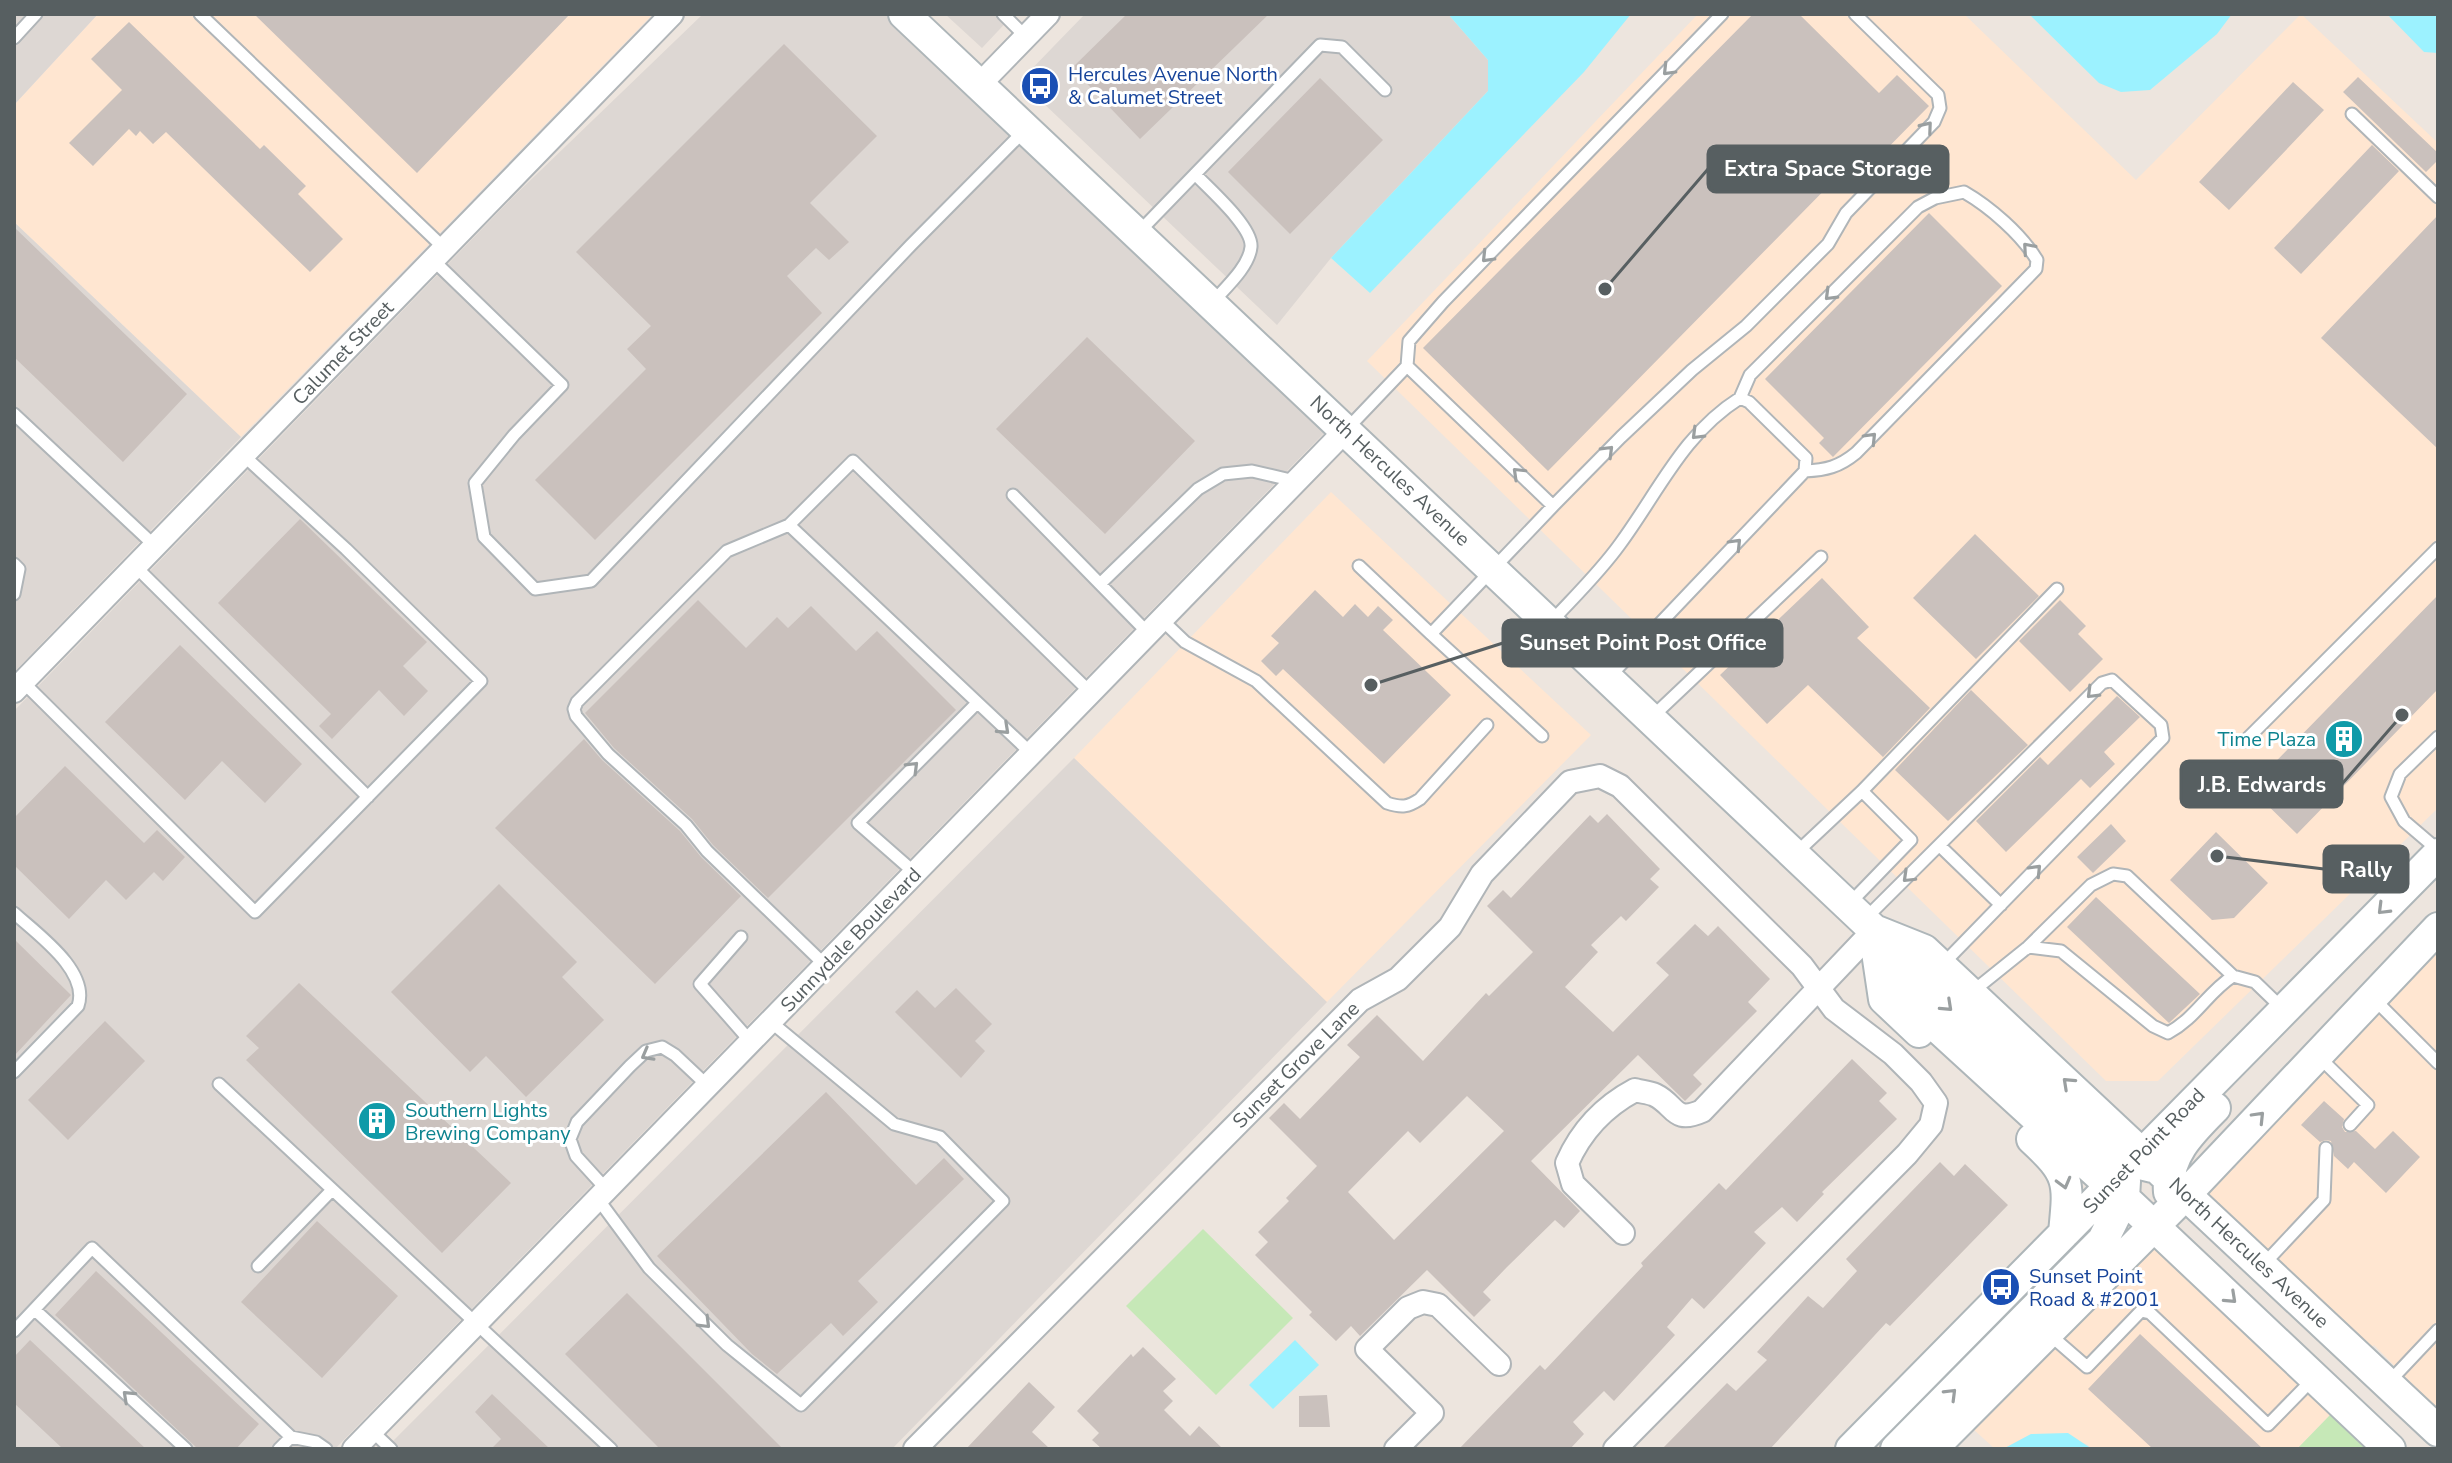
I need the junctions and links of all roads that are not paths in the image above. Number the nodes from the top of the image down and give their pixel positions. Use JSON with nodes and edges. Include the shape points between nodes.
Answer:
{"nodes":[{"id":1,"x":36,"y":14,"type":"edge"},
{"id":2,"x":200,"y":14,"type":"edge"},
{"id":3,"x":672,"y":14,"type":"edge"},
{"id":4,"x":1003,"y":14,"type":"edge"},
{"id":5,"x":1048,"y":14,"type":"edge"},
{"id":6,"x":1722,"y":14,"type":"edge"},
{"id":7,"x":1855,"y":14,"type":"edge"},
{"id":8,"x":916,"y":20,"type":"edge"},
{"id":9,"x":1026,"y":37,"type":"junction"},
{"id":10,"x":14,"y":38,"type":"edge"},
{"id":11,"x":979,"y":85,"type":"junction"},
{"id":12,"x":1385,"y":90,"type":"dead end"},
{"id":13,"x":2352,"y":114,"type":"dead end"},
{"id":14,"x":1026,"y":129,"type":"junction"},
{"id":15,"x":1195,"y":174,"type":"junction"},
{"id":16,"x":2438,"y":197,"type":"edge"},
{"id":17,"x":1137,"y":234,"type":"junction"},
{"id":18,"x":438,"y":254,"type":"junction"},
{"id":19,"x":1212,"y":304,"type":"junction"},
{"id":20,"x":1407,"y":366,"type":"junction"},
{"id":21,"x":1740,"y":398,"type":"junction"},
{"id":22,"x":14,"y":414,"type":"edge"},
{"id":23,"x":1346,"y":430,"type":"junction"},
{"id":24,"x":243,"y":455,"type":"junction"},
{"id":25,"x":1805,"y":471,"type":"junction"},
{"id":26,"x":1296,"y":482,"type":"junction"},
{"id":27,"x":1013,"y":495,"type":"dead end"},
{"id":28,"x":1553,"y":506,"type":"junction"},
{"id":29,"x":789,"y":525,"type":"junction"},
{"id":30,"x":155,"y":546,"type":"junction"},
{"id":31,"x":2438,"y":548,"type":"edge"},
{"id":32,"x":1821,"y":557,"type":"dead end"},
{"id":33,"x":14,"y":564,"type":"edge"},
{"id":34,"x":135,"y":566,"type":"junction"},
{"id":35,"x":1359,"y":566,"type":"dead end"},
{"id":36,"x":1494,"y":568,"type":"junction"},
{"id":37,"x":1100,"y":584,"type":"junction"},
{"id":38,"x":2057,"y":589,"type":"dead end"},
{"id":39,"x":14,"y":594,"type":"edge"},
{"id":40,"x":1551,"y":622,"type":"junction"},
{"id":41,"x":1155,"y":627,"type":"junction"},
{"id":42,"x":1431,"y":634,"type":"junction"},
{"id":43,"x":1608,"y":678,"type":"junction"},
{"id":44,"x":18,"y":686,"type":"edge"},
{"id":45,"x":1091,"y":693,"type":"junction"},
{"id":46,"x":977,"y":703,"type":"junction"},
{"id":47,"x":1651,"y":718,"type":"junction"},
{"id":48,"x":1487,"y":725,"type":"dead end"},
{"id":49,"x":1542,"y":736,"type":"dead end"},
{"id":50,"x":2438,"y":737,"type":"edge"},
{"id":51,"x":2245,"y":741,"type":"dead end"},
{"id":52,"x":1032,"y":754,"type":"junction"},
{"id":53,"x":1862,"y":791,"type":"junction"},
{"id":54,"x":368,"y":797,"type":"junction"},
{"id":55,"x":1940,"y":846,"type":"junction"},
{"id":56,"x":2438,"y":852,"type":"edge"},
{"id":57,"x":1794,"y":855,"type":"junction"},
{"id":58,"x":915,"y":873,"type":"junction"},
{"id":59,"x":2001,"y":905,"type":"junction"},
{"id":60,"x":14,"y":913,"type":"edge"},
{"id":61,"x":1862,"y":919,"type":"junction"},
{"id":62,"x":2438,"y":928,"type":"edge"},
{"id":63,"x":741,"y":937,"type":"dead end"},
{"id":64,"x":2349,"y":943,"type":"junction"},
{"id":65,"x":2025,"y":950,"type":"junction"},
{"id":66,"x":1942,"y":965,"type":"junction"},
{"id":67,"x":826,"y":966,"type":"junction"},
{"id":68,"x":2233,"y":976,"type":"junction"},
{"id":69,"x":1818,"y":987,"type":"junction"},
{"id":70,"x":1971,"y":992,"type":"junction"},
{"id":71,"x":2372,"y":998,"type":"junction"},
{"id":72,"x":2283,"y":1009,"type":"junction"},
{"id":73,"x":771,"y":1022,"type":"junction"},
{"id":74,"x":751,"y":1042,"type":"junction"},
{"id":75,"x":2318,"y":1055,"type":"junction"},
{"id":76,"x":2438,"y":1063,"type":"edge"},
{"id":77,"x":14,"y":1072,"type":"edge"},
{"id":78,"x":219,"y":1084,"type":"dead end"},
{"id":79,"x":708,"y":1086,"type":"junction"},
{"id":80,"x":2350,"y":1125,"type":"dead end"},
{"id":81,"x":2326,"y":1148,"type":"dead end"},
{"id":82,"x":2147,"y":1188,"type":"junction"},
{"id":83,"x":332,"y":1190,"type":"junction"},
{"id":84,"x":603,"y":1194,"type":"junction"},
{"id":85,"x":1623,"y":1233,"type":"dead end"},
{"id":86,"x":2064,"y":1233,"type":"junction"},
{"id":87,"x":258,"y":1266,"type":"dead end"},
{"id":88,"x":2262,"y":1266,"type":"junction"},
{"id":89,"x":35,"y":1310,"type":"junction"},
{"id":90,"x":478,"y":1323,"type":"junction"},
{"id":91,"x":2438,"y":1330,"type":"edge"},
{"id":92,"x":14,"y":1331,"type":"edge"},
{"id":93,"x":2047,"y":1333,"type":"junction"},
{"id":94,"x":1499,"y":1364,"type":"dead end"},
{"id":95,"x":2314,"y":1377,"type":"junction"},
{"id":96,"x":2388,"y":1383,"type":"junction"},
{"id":97,"x":372,"y":1431,"type":"junction"},
{"id":98,"x":2438,"y":1431,"type":"edge"},
{"id":99,"x":291,"y":1437,"type":"junction"},
{"id":100,"x":186,"y":1449,"type":"edge"},
{"id":101,"x":279,"y":1449,"type":"edge"},
{"id":102,"x":326,"y":1449,"type":"edge"},
{"id":103,"x":354,"y":1449,"type":"edge"},
{"id":104,"x":391,"y":1449,"type":"edge"},
{"id":105,"x":611,"y":1449,"type":"edge"},
{"id":106,"x":915,"y":1449,"type":"edge"},
{"id":107,"x":1396,"y":1449,"type":"edge"},
{"id":108,"x":1615,"y":1449,"type":"edge"},
{"id":109,"x":1851,"y":1449,"type":"edge"},
{"id":110,"x":1896,"y":1449,"type":"edge"},
{"id":111,"x":1932,"y":1449,"type":"edge"},
{"id":112,"x":2390,"y":1449,"type":"edge"},
{"id":113,"x":2433,"y":1449,"type":"edge"}],
"edges":[{"from":1,"to":10,"type":"lane"},
{"from":2,"to":18,"type":"lane"},
{"from":3,"to":18,"type":"street","name":"Calumet Street"},
{"from":4,"to":9,"type":"lane"},
{"from":5,"to":9,"type":"street"},
{"from":6,"to":20,"type":"lane","one_way":true,"via":[[1409,341]]},
{"from":28,"to":7,"type":"lane","one_way":true,"via":[[1828,244],[1846,213],[1934,122],[1938,95]]},
{"from":8,"to":11,"type":"main road","name":"North Hercules Avenue"},
{"from":9,"to":11,"type":"street"},
{"from":11,"to":14,"type":"main road","name":"North Hercules Avenue"},
{"from":12,"to":15,"type":"lane","via":[[1342,47],[1320,45]]},
{"from":13,"to":16,"type":"lane"},
{"from":14,"to":17,"type":"main road","name":"North Hercules Avenue"},
{"from":14,"to":18,"type":"lane","via":[[591,581],[535,589],[484,537],[475,483],[562,385]]},
{"from":15,"to":17,"type":"lane"},
{"from":15,"to":19,"type":"lane","via":[[1249,232],[1251,248],[1243,265]]},
{"from":17,"to":19,"type":"main road","name":"North Hercules Avenue"},
{"from":18,"to":24,"type":"street","name":"Calumet Street"},
{"from":19,"to":23,"type":"main road","name":"North Hercules Avenue"},
{"from":20,"to":23,"type":"lane"},
{"from":28,"to":20,"type":"lane","one_way":true},
{"from":21,"to":25,"type":"lane","via":[[1806,458]]},
{"from":25,"to":21,"type":"lane","one_way":true,"via":[[1829,469],[1856,453],[2036,269],[2030,248],[1964,192],[1935,198],[1918,207],[1750,375]]},
{"from":21,"to":40,"type":"lane","one_way":true,"via":[[1681,450],[1607,561]]},
{"from":22,"to":30,"type":"lane"},
{"from":23,"to":26,"type":"street","name":"Sunnydale Boulevard"},
{"from":23,"to":36,"type":"main road","name":"North Hercules Avenue"},
{"from":24,"to":30,"type":"street","name":"Calumet Street"},
{"from":24,"to":54,"type":"lane","via":[[481,681]]},
{"from":43,"to":25,"type":"lane","one_way":true},
{"from":26,"to":37,"type":"lane","via":[[1252,471],[1223,474],[1198,489]]},
{"from":26,"to":41,"type":"street","name":"Sunnydale Boulevard"},
{"from":27,"to":37,"type":"lane"},
{"from":28,"to":36,"type":"lane"},
{"from":29,"to":45,"type":"lane","via":[[853,461]]},
{"from":29,"to":46,"type":"lane"},
{"from":29,"to":67,"type":"lane","via":[[727,551],[574,709],[608,754]]},
{"from":30,"to":34,"type":"street","name":"Calumet Street"},
{"from":31,"to":51,"type":"lane"},
{"from":32,"to":47,"type":"lane"},
{"from":33,"to":39,"type":"lane","via":[[19,569]]},
{"from":34,"to":44,"type":"street","name":"Calumet Street"},
{"from":34,"to":54,"type":"lane"},
{"from":35,"to":42,"type":"lane"},
{"from":36,"to":40,"type":"main road","name":"North Hercules Avenue"},
{"from":36,"to":42,"type":"lane"},
{"from":37,"to":41,"type":"lane"},
{"from":38,"to":53,"type":"lane"},
{"from":40,"to":43,"type":"main road","name":"North Hercules Avenue"},
{"from":41,"to":45,"type":"street","name":"Sunnydale Boulevard"},
{"from":41,"to":48,"type":"lane","via":[[1256,681],[1387,803],[1399,807],[1420,799]]},
{"from":42,"to":49,"type":"lane"},
{"from":43,"to":47,"type":"main road","name":"North Hercules Avenue"},
{"from":44,"to":54,"type":"lane","via":[[255,912]]},
{"from":45,"to":52,"type":"street","name":"Sunnydale Boulevard"},
{"from":46,"to":52,"type":"lane","one_way":true},
{"from":58,"to":46,"type":"lane","one_way":true,"via":[[858,823]]},
{"from":47,"to":57,"type":"main road","name":"North Hercules Avenue"},
{"from":50,"to":56,"type":"lane","via":[[2400,774],[2391,797],[2404,821]]},
{"from":52,"to":58,"type":"street","name":"Sunnydale Boulevard"},
{"from":53,"to":57,"type":"lane"},
{"from":53,"to":61,"type":"lane","via":[[1911,840]]},
{"from":55,"to":59,"type":"lane"},
{"from":59,"to":55,"type":"lane","one_way":true,"via":[[2163,738],[2161,725],[2107,680]]},
{"from":55,"to":61,"type":"lane","one_way":true},
{"from":56,"to":64,"type":"main road","name":"Sunset Point Road","one_way":true},
{"from":57,"to":61,"type":"main road","name":"North Hercules Avenue"},
{"from":58,"to":67,"type":"street","name":"Sunnydale Boulevard"},
{"from":59,"to":66,"type":"lane"},
{"from":60,"to":77,"type":"lane","via":[[66,962],[81,998]]},
{"from":61,"to":66,"type":"main road","name":"North Hercules Avenue","via":[[1924,950]]},
{"from":61,"to":69,"type":"street"},
{"from":61,"to":82,"type":"main road","name":"North Hercules Avenue","one_way":true,"via":[[1914,1006]]},
{"from":61,"to":86,"type":"main road","one_way":true,"via":[[1884,999],[2064,1174]]},
{"from":62,"to":71,"type":"main road","name":"Sunset Point Road"},
{"from":63,"to":74,"type":"lane","via":[[700,984]]},
{"from":64,"to":72,"type":"main road","name":"Sunset Point Road"},
{"from":64,"to":82,"type":"main road","via":[[2304,1017],[2192,1131]]},
{"from":65,"to":68,"type":"lane","via":[[2061,951],[2168,1033],[2186,1023]]},
{"from":65,"to":68,"type":"lane","via":[[2091,885],[2113,874],[2127,876]]},
{"from":65,"to":70,"type":"lane"},
{"from":66,"to":70,"type":"main road","name":"North Hercules Avenue"},
{"from":67,"to":73,"type":"street","name":"Sunnydale Boulevard"},
{"from":68,"to":72,"type":"lane","via":[[2255,982]]},
{"from":69,"to":85,"type":"street","via":[[1702,1111],[1690,1116],[1676,1113],[1657,1096],[1635,1090],[1614,1101],[1577,1141],[1567,1163],[1573,1184]]},
{"from":69,"to":106,"type":"street","name":"Sunset Grove Lane","via":[[1620,786],[1600,776],[1570,782],[1482,874],[1450,927],[1398,979],[1360,1000]]},
{"from":69,"to":108,"type":"street","name":"Sunset Grove Lane","via":[[1834,1009],[1921,1082],[1936,1103],[1931,1125]]},
{"from":82,"to":70,"type":"main road","name":"North Hercules Avenue","one_way":true,"via":[[2111,1123]]},
{"from":71,"to":75,"type":"main road","name":"Sunset Point Road"},
{"from":71,"to":76,"type":"lane"},
{"from":72,"to":82,"type":"main road","name":"Sunset Point Road"},
{"from":73,"to":74,"type":"street","name":"Sunnydale Boulevard"},
{"from":84,"to":73,"type":"lane","one_way":true,"via":[[649,1268],[727,1345],[801,1405],[1003,1201],[940,1137],[894,1124]]},
{"from":74,"to":79,"type":"street","name":"Sunnydale Boulevard"},
{"from":75,"to":80,"type":"lane","via":[[2368,1105]]},
{"from":82,"to":75,"type":"main road","name":"Sunset Point Road","one_way":true,"via":[[2220,1158]]},
{"from":78,"to":83,"type":"lane"},
{"from":79,"to":84,"type":"street","name":"Sunnydale Boulevard"},
{"from":79,"to":84,"type":"lane","one_way":true,"via":[[662,1047],[646,1051],[630,1066],[577,1122],[570,1139]]},
{"from":81,"to":88,"type":"lane","via":[[2324,1200]]},
{"from":82,"to":86,"type":"main road","name":"Sunset Point Road","via":[[2085,1211]]},
{"from":82,"to":88,"type":"main road","name":"North Hercules Avenue"},
{"from":82,"to":93,"type":"main road","name":"Sunset Point Road"},
{"from":82,"to":95,"type":"main road","name":"North Hercules Avenue","one_way":true,"via":[[2192,1262]]},
{"from":110,"to":82,"type":"main road","one_way":true,"via":[[2103,1240]]},
{"from":82,"to":113,"type":"main road","via":[[2212,1240]]},
{"from":83,"to":87,"type":"lane"},
{"from":83,"to":90,"type":"lane"},
{"from":84,"to":90,"type":"street","name":"Sunnydale Boulevard"},
{"from":86,"to":109,"type":"main road","name":"Sunset Point Road"},
{"from":88,"to":96,"type":"main road","name":"North Hercules Avenue"},
{"from":89,"to":92,"type":"lane"},
{"from":89,"to":99,"type":"lane","via":[[92,1248]]},
{"from":100,"to":89,"type":"lane","one_way":true},
{"from":90,"to":97,"type":"street","name":"Sunnydale Boulevard"},
{"from":90,"to":105,"type":"lane"},
{"from":91,"to":96,"type":"lane"},
{"from":93,"to":95,"type":"lane","via":[[2087,1367],[2141,1311],[2150,1313],[2268,1425]]},
{"from":93,"to":111,"type":"main road","name":"Sunset Point Road"},
{"from":94,"to":107,"type":"street","via":[[1438,1305],[1423,1302],[1408,1308],[1367,1349],[1432,1413]]},
{"from":95,"to":112,"type":"main road","name":"North Hercules Avenue"},
{"from":96,"to":98,"type":"main road","name":"North Hercules Avenue"},
{"from":97,"to":103,"type":"street","name":"Sunnydale Boulevard"},
{"from":97,"to":104,"type":"lane"},
{"from":99,"to":101,"type":"lane"},
{"from":99,"to":102,"type":"lane"}]}
